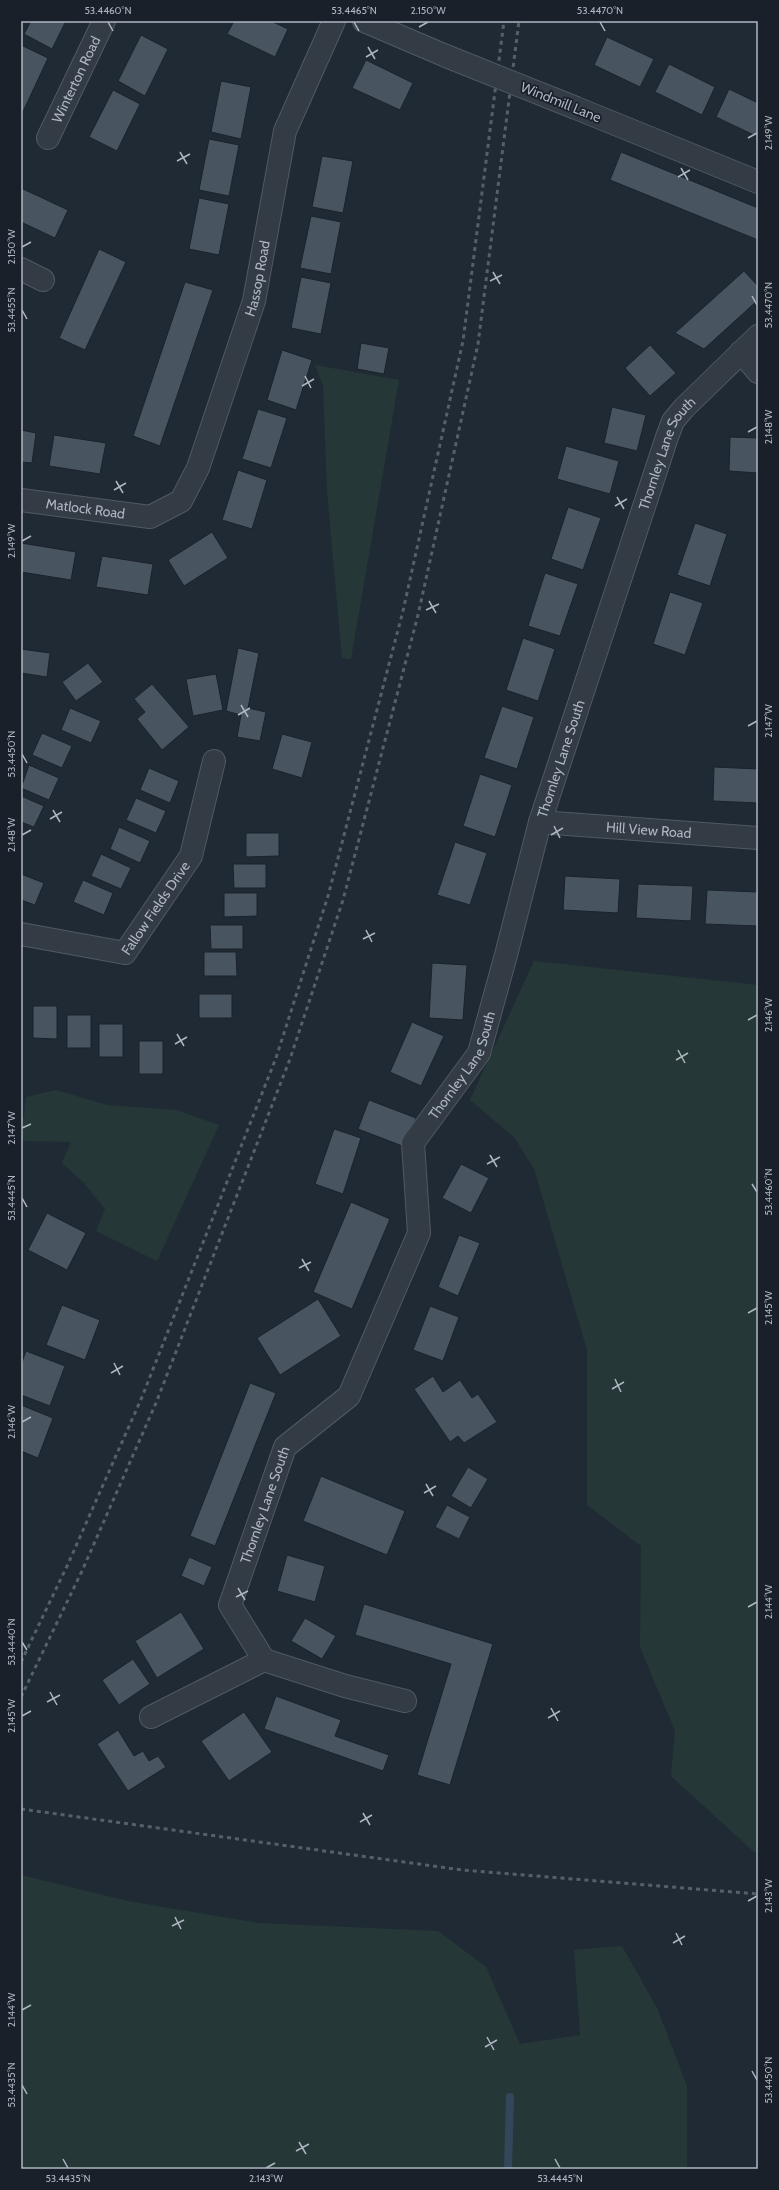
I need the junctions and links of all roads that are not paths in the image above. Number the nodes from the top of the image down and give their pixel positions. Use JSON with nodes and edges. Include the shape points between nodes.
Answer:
{"nodes":[{"id":1,"x":104,"y":21,"type":"edge"},
{"id":2,"x":334,"y":21,"type":"edge"},
{"id":3,"x":364,"y":21,"type":"edge"},
{"id":4,"x":48,"y":138,"type":"dead end"},
{"id":5,"x":758,"y":182,"type":"edge"},
{"id":6,"x":21,"y":269,"type":"edge"},
{"id":7,"x":43,"y":280,"type":"dead end"},
{"id":8,"x":758,"y":336,"type":"edge"},
{"id":9,"x":741,"y":352,"type":"junction"},
{"id":10,"x":758,"y":372,"type":"edge"},
{"id":11,"x":21,"y":500,"type":"edge"},
{"id":12,"x":150,"y":517,"type":"joint"},
{"id":13,"x":214,"y":761,"type":"dead end"},
{"id":14,"x":540,"y":822,"type":"junction"},
{"id":15,"x":758,"y":838,"type":"edge"},
{"id":16,"x":21,"y":934,"type":"edge"},
{"id":17,"x":264,"y":1660,"type":"junction"},
{"id":18,"x":404,"y":1702,"type":"dead end"},
{"id":19,"x":151,"y":1716,"type":"dead end"}],
"edges":[{"from":1,"to":4,"type":"street","name":"Winterton Road"},
{"from":2,"to":12,"type":"street","name":"Hassop Road","via":[[285,131],[254,301],[198,468],[181,501]]},
{"from":3,"to":5,"type":"street","name":"Windmill Lane","bridge":true},
{"from":6,"to":7,"type":"street"},
{"from":8,"to":9,"type":"street","name":"Thornley Lane South"},
{"from":9,"to":10,"type":"street"},
{"from":9,"to":14,"type":"street","name":"Thornley Lane South","via":[[684,408],[673,421],[666,437]]},
{"from":11,"to":12,"type":"street","name":"Matlock Road"},
{"from":13,"to":16,"type":"street","name":"Fallow Fields Drive","via":[[191,856],[125,953]]},
{"from":14,"to":15,"type":"street","name":"Hill View Road"},
{"from":14,"to":17,"type":"street","name":"Thornley Lane South","via":[[479,1053],[413,1143],[419,1233],[349,1396],[285,1447],[230,1605]]},
{"from":17,"to":18,"type":"street"},
{"from":17,"to":19,"type":"street"}]}
